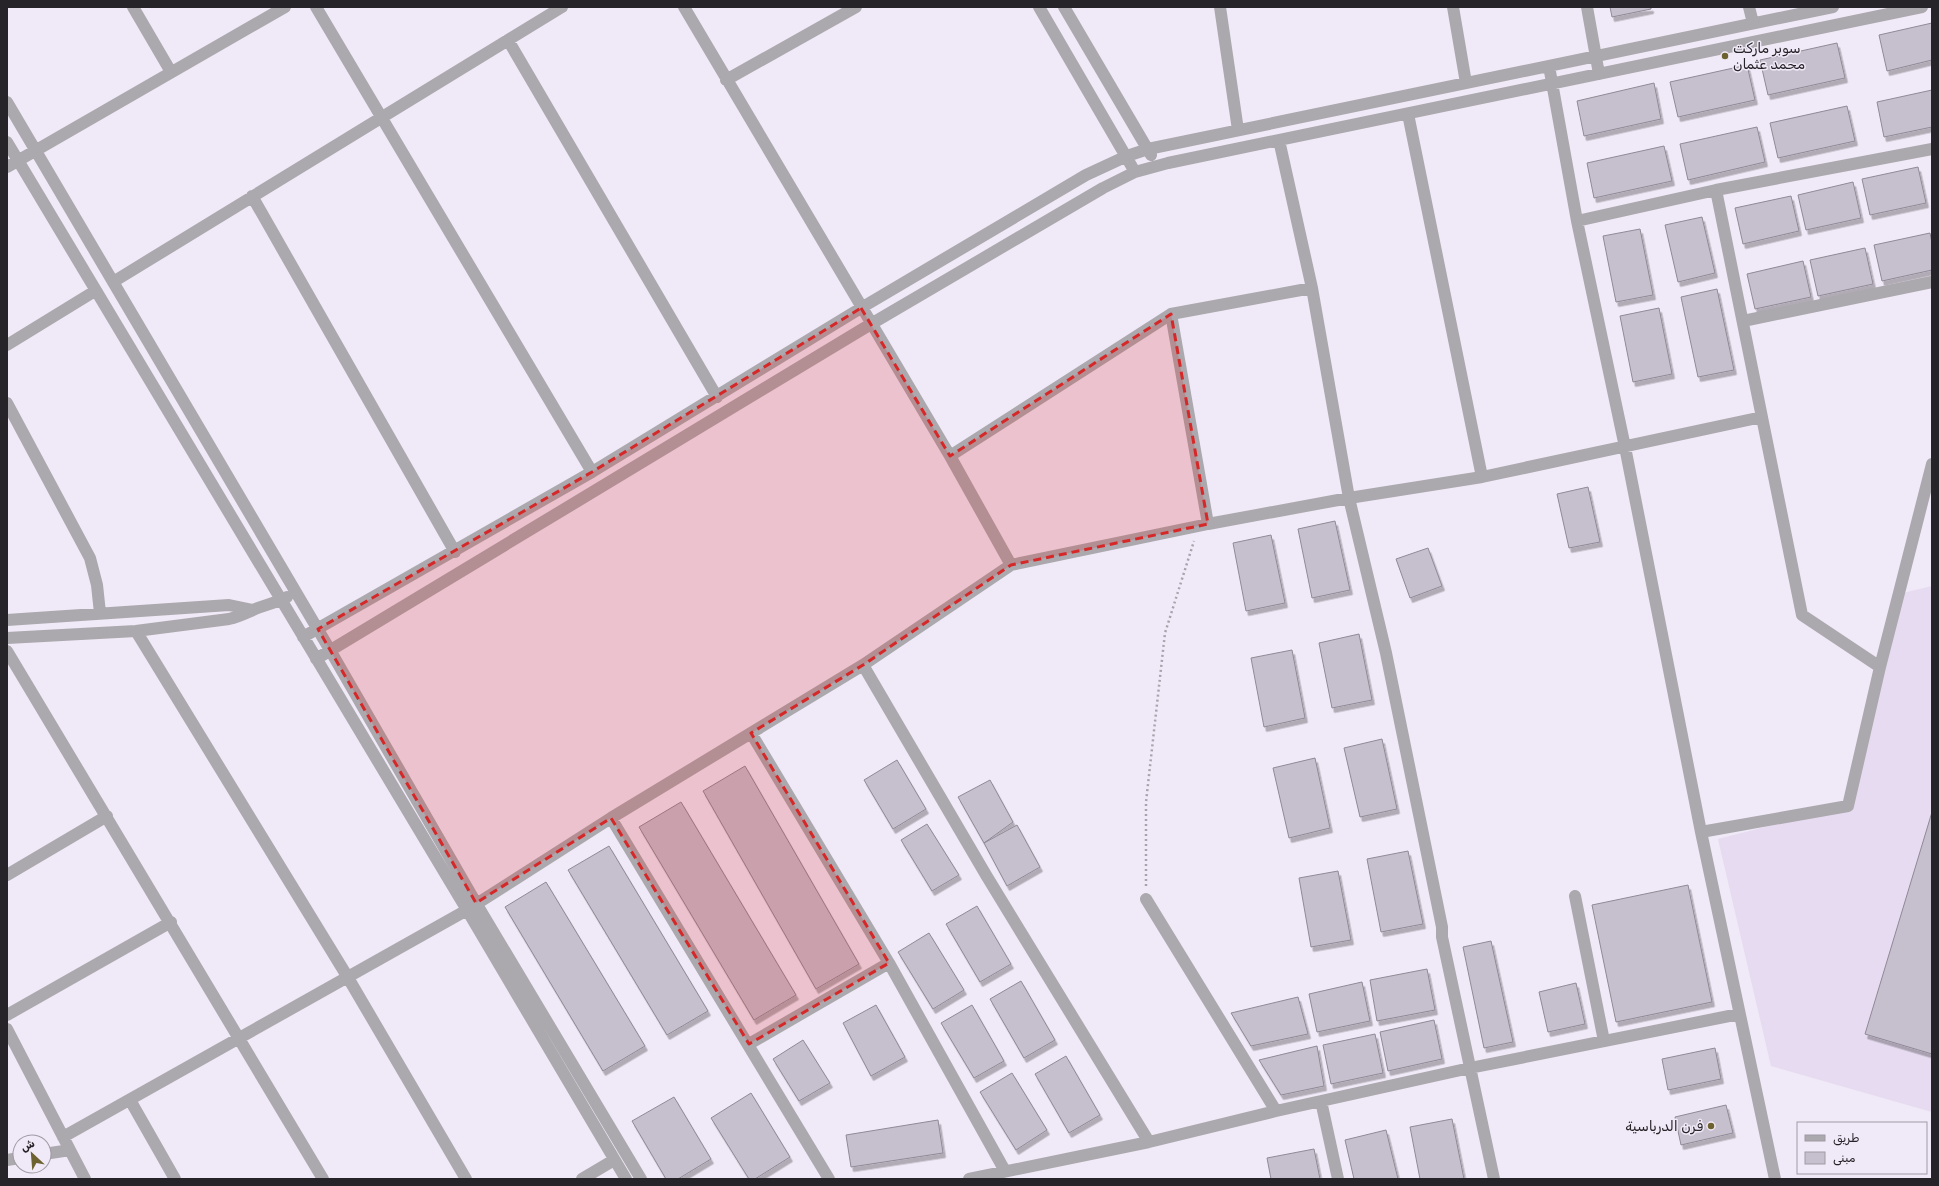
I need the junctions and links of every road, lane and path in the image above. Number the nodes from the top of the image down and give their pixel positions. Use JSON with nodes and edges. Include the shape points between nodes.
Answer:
{"nodes":[{"id":1,"x":133,"y":7,"type":"edge"},
{"id":2,"x":285,"y":7,"type":"edge"},
{"id":3,"x":316,"y":7,"type":"edge"},
{"id":4,"x":562,"y":7,"type":"edge"},
{"id":5,"x":684,"y":7,"type":"edge"},
{"id":6,"x":856,"y":7,"type":"edge"},
{"id":7,"x":1039,"y":7,"type":"edge"},
{"id":8,"x":1064,"y":7,"type":"edge"},
{"id":9,"x":1220,"y":7,"type":"edge"},
{"id":10,"x":1453,"y":7,"type":"edge"},
{"id":11,"x":1587,"y":7,"type":"edge"},
{"id":12,"x":1749,"y":7,"type":"edge"},
{"id":13,"x":1833,"y":7,"type":"edge"},
{"id":14,"x":1922,"y":7,"type":"edge"},
{"id":15,"x":1753,"y":23,"type":"junction"},
{"id":16,"x":508,"y":40,"type":"junction"},
{"id":17,"x":1596,"y":55,"type":"junction"},
{"id":18,"x":1549,"y":66,"type":"junction"},
{"id":19,"x":172,"y":72,"type":"junction"},
{"id":20,"x":1599,"y":74,"type":"junction"},
{"id":21,"x":726,"y":80,"type":"junction"},
{"id":22,"x":1466,"y":83,"type":"junction"},
{"id":23,"x":1552,"y":84,"type":"junction"},
{"id":24,"x":7,"y":102,"type":"edge"},
{"id":25,"x":1408,"y":114,"type":"junction"},
{"id":26,"x":381,"y":117,"type":"junction"},
{"id":27,"x":1238,"y":130,"type":"junction"},
{"id":28,"x":1279,"y":140,"type":"junction"},
{"id":29,"x":7,"y":142,"type":"edge"},
{"id":30,"x":1148,"y":149,"type":"junction"},
{"id":31,"x":1932,"y":149,"type":"edge"},
{"id":32,"x":36,"y":150,"type":"junction"},
{"id":33,"x":1127,"y":156,"type":"junction"},
{"id":34,"x":18,"y":160,"type":"junction"},
{"id":35,"x":1156,"y":165,"type":"junction"},
{"id":36,"x":7,"y":167,"type":"edge"},
{"id":37,"x":1135,"y":172,"type":"junction"},
{"id":38,"x":1716,"y":190,"type":"junction"},
{"id":39,"x":252,"y":196,"type":"junction"},
{"id":40,"x":1577,"y":221,"type":"junction"},
{"id":41,"x":113,"y":282,"type":"junction"},
{"id":42,"x":1932,"y":282,"type":"edge"},
{"id":43,"x":1312,"y":288,"type":"junction"},
{"id":44,"x":95,"y":291,"type":"junction"},
{"id":45,"x":861,"y":308,"type":"junction"},
{"id":46,"x":1171,"y":314,"type":"junction"},
{"id":47,"x":1743,"y":321,"type":"junction"},
{"id":48,"x":871,"y":324,"type":"junction"},
{"id":49,"x":7,"y":345,"type":"edge"},
{"id":50,"x":717,"y":396,"type":"junction"},
{"id":51,"x":7,"y":403,"type":"edge"},
{"id":52,"x":1762,"y":417,"type":"junction"},
{"id":53,"x":1625,"y":447,"type":"junction"},
{"id":54,"x":950,"y":456,"type":"junction"},
{"id":55,"x":1932,"y":464,"type":"edge"},
{"id":56,"x":592,"y":472,"type":"junction"},
{"id":57,"x":1482,"y":477,"type":"junction"},
{"id":58,"x":1349,"y":498,"type":"junction"},
{"id":59,"x":1204,"y":525,"type":"junction"},
{"id":60,"x":455,"y":552,"type":"junction"},
{"id":61,"x":1011,"y":565,"type":"junction"},
{"id":62,"x":297,"y":593,"type":"junction"},
{"id":63,"x":281,"y":601,"type":"junction"},
{"id":64,"x":254,"y":610,"type":"junction"},
{"id":65,"x":100,"y":613,"type":"junction"},
{"id":66,"x":7,"y":620,"type":"edge"},
{"id":67,"x":318,"y":629,"type":"junction"},
{"id":68,"x":136,"y":631,"type":"junction"},
{"id":69,"x":303,"y":637,"type":"junction"},
{"id":70,"x":7,"y":638,"type":"edge"},
{"id":71,"x":7,"y":650,"type":"edge"},
{"id":72,"x":330,"y":650,"type":"junction"},
{"id":73,"x":316,"y":659,"type":"junction"},
{"id":74,"x":863,"y":665,"type":"junction"},
{"id":75,"x":1880,"y":667,"type":"junction"},
{"id":76,"x":751,"y":733,"type":"junction"},
{"id":77,"x":107,"y":816,"type":"junction"},
{"id":78,"x":611,"y":818,"type":"junction"},
{"id":79,"x":1701,"y":832,"type":"junction"},
{"id":80,"x":7,"y":875,"type":"edge"},
{"id":81,"x":1575,"y":896,"type":"dead end"},
{"id":82,"x":1146,"y":899,"type":"joint"},
{"id":83,"x":471,"y":907,"type":"junction"},
{"id":84,"x":171,"y":922,"type":"junction"},
{"id":85,"x":889,"y":962,"type":"junction"},
{"id":86,"x":347,"y":976,"type":"junction"},
{"id":87,"x":1739,"y":1014,"type":"junction"},
{"id":88,"x":7,"y":1015,"type":"edge"},
{"id":89,"x":7,"y":1030,"type":"edge"},
{"id":90,"x":240,"y":1037,"type":"junction"},
{"id":91,"x":1604,"y":1041,"type":"junction"},
{"id":92,"x":749,"y":1044,"type":"junction"},
{"id":93,"x":1470,"y":1068,"type":"junction"},
{"id":94,"x":130,"y":1100,"type":"junction"},
{"id":95,"x":1321,"y":1101,"type":"junction"},
{"id":96,"x":1276,"y":1111,"type":"junction"},
{"id":97,"x":63,"y":1137,"type":"junction"},
{"id":98,"x":1149,"y":1142,"type":"junction"},
{"id":99,"x":70,"y":1150,"type":"junction"},
{"id":100,"x":52,"y":1153,"type":"edge"},
{"id":101,"x":614,"y":1160,"type":"junction"},
{"id":102,"x":1005,"y":1171,"type":"junction"},
{"id":103,"x":85,"y":1179,"type":"edge"},
{"id":104,"x":175,"y":1179,"type":"edge"},
{"id":105,"x":323,"y":1179,"type":"edge"},
{"id":106,"x":466,"y":1179,"type":"edge"},
{"id":107,"x":582,"y":1179,"type":"edge"},
{"id":108,"x":626,"y":1179,"type":"edge"},
{"id":109,"x":641,"y":1179,"type":"edge"},
{"id":110,"x":829,"y":1179,"type":"edge"},
{"id":111,"x":969,"y":1179,"type":"edge"},
{"id":112,"x":1338,"y":1179,"type":"edge"},
{"id":113,"x":1494,"y":1179,"type":"edge"},
{"id":114,"x":1775,"y":1179,"type":"edge"}],
"edges":[{"from":1,"to":19,"type":"street"},
{"from":2,"to":19,"type":"street"},
{"from":3,"to":26,"type":"street"},
{"from":4,"to":16,"type":"street"},
{"from":5,"to":21,"type":"street"},
{"from":6,"to":21,"type":"street"},
{"from":7,"to":33,"type":"street"},
{"from":8,"to":30,"type":"street"},
{"from":9,"to":27,"type":"street"},
{"from":10,"to":22,"type":"street"},
{"from":11,"to":17,"type":"street"},
{"from":12,"to":15,"type":"street"},
{"from":13,"to":15,"type":"street"},
{"from":14,"to":20,"type":"street"},
{"from":15,"to":17,"type":"street"},
{"from":16,"to":26,"type":"street"},
{"from":16,"to":50,"type":"street"},
{"from":17,"to":18,"type":"street"},
{"from":17,"to":20,"type":"street"},
{"from":18,"to":22,"type":"street"},
{"from":18,"to":23,"type":"street"},
{"from":19,"to":32,"type":"street"},
{"from":20,"to":23,"type":"street"},
{"from":21,"to":45,"type":"street"},
{"from":22,"to":27,"type":"street"},
{"from":23,"to":25,"type":"street"},
{"from":23,"to":40,"type":"street"},
{"from":24,"to":32,"type":"street"},
{"from":25,"to":28,"type":"street"},
{"from":25,"to":57,"type":"street"},
{"from":26,"to":39,"type":"street"},
{"from":26,"to":56,"type":"street"},
{"from":27,"to":30,"type":"street"},
{"from":28,"to":35,"type":"street"},
{"from":28,"to":43,"type":"street"},
{"from":29,"to":34,"type":"street"},
{"from":30,"to":33,"type":"street"},
{"from":30,"to":35,"type":"street"},
{"from":31,"to":38,"type":"street"},
{"from":32,"to":34,"type":"street"},
{"from":32,"to":41,"type":"street"},
{"from":33,"to":37,"type":"street"},
{"from":33,"to":45,"type":"street","via":[[1086,175]]},
{"from":34,"to":36,"type":"street"},
{"from":34,"to":44,"type":"street"},
{"from":35,"to":37,"type":"street"},
{"from":37,"to":48,"type":"street","via":[[1103,188]]},
{"from":38,"to":40,"type":"street"},
{"from":38,"to":47,"type":"street"},
{"from":39,"to":41,"type":"street"},
{"from":39,"to":60,"type":"street"},
{"from":40,"to":53,"type":"street"},
{"from":41,"to":62,"type":"street"},
{"from":42,"to":47,"type":"street"},
{"from":43,"to":46,"type":"street"},
{"from":43,"to":58,"type":"street"},
{"from":44,"to":49,"type":"street"},
{"from":44,"to":63,"type":"street"},
{"from":45,"to":48,"type":"street"},
{"from":45,"to":50,"type":"street"},
{"from":46,"to":54,"type":"street"},
{"from":46,"to":59,"type":"street"},
{"from":47,"to":52,"type":"street"},
{"from":48,"to":54,"type":"street"},
{"from":48,"to":72,"type":"street"},
{"from":50,"to":56,"type":"street"},
{"from":51,"to":65,"type":"street","via":[[90,558],[98,585]]},
{"from":52,"to":53,"type":"street"},
{"from":52,"to":75,"type":"street","via":[[1802,615]]},
{"from":53,"to":57,"type":"street"},
{"from":53,"to":79,"type":"street"},
{"from":54,"to":61,"type":"street"},
{"from":55,"to":75,"type":"street"},
{"from":56,"to":60,"type":"street"},
{"from":57,"to":58,"type":"street"},
{"from":58,"to":59,"type":"street"},
{"from":58,"to":93,"type":"street","via":[[1386,653]]},
{"from":59,"to":61,"type":"street"},
{"from":59,"to":82,"type":"path","via":[[1165,633],[1146,802]]},
{"from":60,"to":67,"type":"street"},
{"from":61,"to":74,"type":"street"},
{"from":62,"to":63,"type":"street"},
{"from":62,"to":67,"type":"street"},
{"from":63,"to":64,"type":"street"},
{"from":63,"to":69,"type":"street"},
{"from":64,"to":65,"type":"street","via":[[230,605]]},
{"from":64,"to":68,"type":"street","via":[[237,618]]},
{"from":65,"to":66,"type":"street"},
{"from":67,"to":69,"type":"street"},
{"from":67,"to":72,"type":"street"},
{"from":68,"to":70,"type":"street"},
{"from":68,"to":86,"type":"street"},
{"from":69,"to":73,"type":"street"},
{"from":71,"to":77,"type":"street"},
{"from":72,"to":73,"type":"street"},
{"from":72,"to":83,"type":"street"},
{"from":73,"to":83,"type":"street"},
{"from":74,"to":76,"type":"street"},
{"from":74,"to":98,"type":"street","via":[[986,875]]},
{"from":75,"to":79,"type":"street","via":[[1848,806]]},
{"from":76,"to":78,"type":"street"},
{"from":76,"to":85,"type":"street"},
{"from":77,"to":80,"type":"street"},
{"from":77,"to":84,"type":"street"},
{"from":78,"to":83,"type":"street"},
{"from":78,"to":92,"type":"street"},
{"from":79,"to":87,"type":"street"},
{"from":81,"to":91,"type":"street"},
{"from":82,"to":96,"type":"street"},
{"from":83,"to":86,"type":"street"},
{"from":83,"to":101,"type":"street"},
{"from":83,"to":109,"type":"street"},
{"from":84,"to":88,"type":"street"},
{"from":84,"to":90,"type":"street"},
{"from":85,"to":92,"type":"street"},
{"from":85,"to":102,"type":"street"},
{"from":86,"to":90,"type":"street"},
{"from":86,"to":106,"type":"street"},
{"from":87,"to":91,"type":"street"},
{"from":87,"to":114,"type":"street"},
{"from":89,"to":97,"type":"street"},
{"from":90,"to":94,"type":"street"},
{"from":90,"to":105,"type":"street"},
{"from":91,"to":93,"type":"street"},
{"from":92,"to":110,"type":"street"},
{"from":93,"to":95,"type":"street"},
{"from":93,"to":113,"type":"street"},
{"from":94,"to":97,"type":"street"},
{"from":94,"to":104,"type":"street"},
{"from":95,"to":96,"type":"street"},
{"from":95,"to":112,"type":"street"},
{"from":96,"to":98,"type":"street"},
{"from":97,"to":99,"type":"street"},
{"from":98,"to":102,"type":"street"},
{"from":99,"to":100,"type":"street"},
{"from":99,"to":103,"type":"street"},
{"from":101,"to":107,"type":"street"},
{"from":101,"to":108,"type":"street"},
{"from":102,"to":111,"type":"street"}]}
